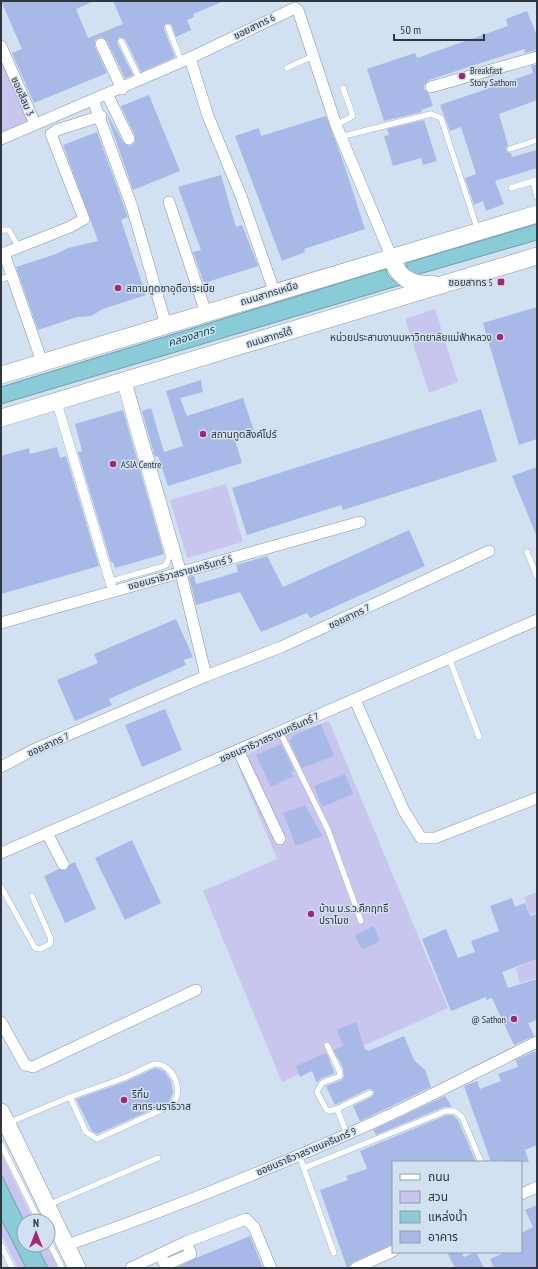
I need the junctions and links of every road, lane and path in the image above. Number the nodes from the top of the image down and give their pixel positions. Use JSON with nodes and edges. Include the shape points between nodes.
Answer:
{"nodes":[{"id":1,"x":168,"y":27,"type":"dead end"},
{"id":2,"x":121,"y":41,"type":"dead end"},
{"id":3,"x":101,"y":44,"type":"dead end"},
{"id":4,"x":1,"y":46,"type":"edge"},
{"id":5,"x":313,"y":56,"type":"junction"},
{"id":6,"x":537,"y":57,"type":"edge"},
{"id":7,"x":186,"y":60,"type":"junction"},
{"id":8,"x":287,"y":68,"type":"dead end"},
{"id":9,"x":140,"y":81,"type":"junction"},
{"id":10,"x":431,"y":87,"type":"dead end"},
{"id":11,"x":122,"y":88,"type":"junction"},
{"id":12,"x":343,"y":88,"type":"dead end"},
{"id":13,"x":107,"y":94,"type":"junction"},
{"id":14,"x":93,"y":100,"type":"junction"},
{"id":15,"x":100,"y":116,"type":"junction"},
{"id":16,"x":35,"y":124,"type":"junction"},
{"id":17,"x":336,"y":125,"type":"junction"},
{"id":18,"x":340,"y":137,"type":"junction"},
{"id":19,"x":1,"y":139,"type":"edge"},
{"id":20,"x":129,"y":139,"type":"dead end"},
{"id":21,"x":537,"y":140,"type":"edge"},
{"id":22,"x":510,"y":149,"type":"dead end"},
{"id":23,"x":535,"y":180,"type":"edge"},
{"id":24,"x":511,"y":188,"type":"dead end"},
{"id":25,"x":537,"y":196,"type":"edge"},
{"id":26,"x":169,"y":202,"type":"dead end"},
{"id":27,"x":537,"y":214,"type":"edge"},
{"id":28,"x":1,"y":230,"type":"edge"},
{"id":29,"x":478,"y":231,"type":"junction"},
{"id":30,"x":19,"y":248,"type":"junction"},
{"id":31,"x":391,"y":256,"type":"junction"},
{"id":32,"x":536,"y":258,"type":"edge"},
{"id":33,"x":12,"y":276,"type":"junction"},
{"id":34,"x":1,"y":279,"type":"edge"},
{"id":35,"x":450,"y":283,"type":"junction"},
{"id":36,"x":274,"y":292,"type":"junction"},
{"id":37,"x":206,"y":313,"type":"junction"},
{"id":38,"x":166,"y":325,"type":"junction"},
{"id":39,"x":42,"y":362,"type":"junction"},
{"id":40,"x":1,"y":373,"type":"edge"},
{"id":41,"x":123,"y":382,"type":"junction"},
{"id":42,"x":56,"y":401,"type":"junction"},
{"id":43,"x":1,"y":418,"type":"edge"},
{"id":44,"x":360,"y":522,"type":"dead end"},
{"id":45,"x":489,"y":551,"type":"dead end"},
{"id":46,"x":528,"y":552,"type":"dead end"},
{"id":47,"x":181,"y":573,"type":"junction"},
{"id":48,"x":537,"y":577,"type":"edge"},
{"id":49,"x":111,"y":586,"type":"junction"},
{"id":50,"x":537,"y":620,"type":"edge"},
{"id":51,"x":1,"y":623,"type":"edge"},
{"id":52,"x":449,"y":658,"type":"junction"},
{"id":53,"x":206,"y":676,"type":"junction"},
{"id":54,"x":355,"y":700,"type":"junction"},
{"id":55,"x":280,"y":732,"type":"junction"},
{"id":56,"x":479,"y":737,"type":"dead end"},
{"id":57,"x":238,"y":750,"type":"junction"},
{"id":58,"x":1,"y":767,"type":"edge"},
{"id":59,"x":537,"y":798,"type":"edge"},
{"id":60,"x":48,"y":833,"type":"junction"},
{"id":61,"x":280,"y":839,"type":"dead end"},
{"id":62,"x":1,"y":853,"type":"edge"},
{"id":63,"x":63,"y":864,"type":"dead end"},
{"id":64,"x":1,"y":887,"type":"edge"},
{"id":65,"x":32,"y":896,"type":"dead end"},
{"id":66,"x":361,"y":921,"type":"dead end"},
{"id":67,"x":196,"y":990,"type":"dead end"},
{"id":68,"x":1,"y":1022,"type":"edge"},
{"id":69,"x":537,"y":1042,"type":"edge"},
{"id":70,"x":327,"y":1045,"type":"dead end"},
{"id":71,"x":370,"y":1093,"type":"dead end"},
{"id":72,"x":70,"y":1097,"type":"junction"},
{"id":73,"x":337,"y":1109,"type":"junction"},
{"id":74,"x":4,"y":1118,"type":"edge"},
{"id":75,"x":347,"y":1134,"type":"junction"},
{"id":76,"x":1,"y":1144,"type":"edge"},
{"id":77,"x":299,"y":1155,"type":"junction"},
{"id":78,"x":158,"y":1158,"type":"dead end"},
{"id":79,"x":481,"y":1161,"type":"edge"},
{"id":80,"x":304,"y":1168,"type":"junction"},
{"id":81,"x":537,"y":1187,"type":"edge"},
{"id":82,"x":522,"y":1194,"type":"edge"},
{"id":83,"x":48,"y":1206,"type":"junction"},
{"id":84,"x":35,"y":1213,"type":"edge"},
{"id":85,"x":1,"y":1245,"type":"edge"},
{"id":86,"x":67,"y":1245,"type":"junction"},
{"id":87,"x":392,"y":1251,"type":"edge"},
{"id":88,"x":54,"y":1253,"type":"edge"},
{"id":89,"x":334,"y":1253,"type":"dead end"},
{"id":90,"x":12,"y":1268,"type":"edge"},
{"id":91,"x":62,"y":1268,"type":"edge"},
{"id":92,"x":78,"y":1268,"type":"edge"},
{"id":93,"x":131,"y":1268,"type":"edge"},
{"id":94,"x":271,"y":1268,"type":"edge"},
{"id":95,"x":356,"y":1268,"type":"edge"}],
"edges":[{"from":1,"to":7,"type":"lane","via":[[181,60]]},
{"from":2,"to":9,"type":"lane"},
{"from":3,"to":11,"type":"street"},
{"from":4,"to":16,"type":"street","name":"ซอยสีลม 3"},
{"from":5,"to":7,"type":"street","name":"ซอยสาทร 6","via":[[298,10],[294,8]]},
{"from":5,"to":8,"type":"lane"},
{"from":5,"to":17,"type":"street","name":"ซอยสาทร 6"},
{"from":6,"to":10,"type":"street"},
{"from":7,"to":9,"type":"street","name":"ซอยสาทร 6"},
{"from":7,"to":36,"type":"street","via":[[241,196]]},
{"from":9,"to":11,"type":"street","name":"ซอยสาทร 6"},
{"from":11,"to":13,"type":"street","name":"ซอยสาทร 6"},
{"from":12,"to":17,"type":"lane","via":[[353,116]]},
{"from":13,"to":14,"type":"street","name":"ซอยสาทร 6"},
{"from":13,"to":20,"type":"street"},
{"from":14,"to":15,"type":"street"},
{"from":14,"to":16,"type":"street","name":"ซอยสาทร 6"},
{"from":15,"to":30,"type":"street","via":[[51,134],[84,219]]},
{"from":15,"to":38,"type":"street","via":[[132,207]]},
{"from":16,"to":19,"type":"street","name":"ซอยสาทร 6"},
{"from":17,"to":18,"type":"street","name":"ซอยสาทร 6"},
{"from":18,"to":29,"type":"lane","via":[[431,114],[439,116]]},
{"from":18,"to":31,"type":"street","name":"ซอยสาทร 6"},
{"from":21,"to":22,"type":"lane"},
{"from":23,"to":24,"type":"lane"},
{"from":23,"to":25,"type":"lane"},
{"from":26,"to":37,"type":"street"},
{"from":27,"to":29,"type":"main road","name":"ถนนสาทรเหนือ"},
{"from":28,"to":30,"type":"lane","via":[[9,230]]},
{"from":29,"to":31,"type":"main road","name":"ถนนสาทรเหนือ"},
{"from":30,"to":33,"type":"street","via":[[4,254]]},
{"from":31,"to":35,"type":"main road","via":[[394,267],[411,282]]},
{"from":31,"to":36,"type":"main road","name":"ถนนสาทรเหนือ"},
{"from":32,"to":35,"type":"main road","name":"ถนนสาทรใต้"},
{"from":33,"to":34,"type":"lane"},
{"from":33,"to":39,"type":"street"},
{"from":35,"to":41,"type":"main road","name":"ถนนสาทรใต้"},
{"from":36,"to":37,"type":"main road","name":"ถนนสาทรเหนือ"},
{"from":37,"to":38,"type":"main road","name":"ถนนสาทรเหนือ"},
{"from":38,"to":39,"type":"main road","name":"ถนนสาทรเหนือ"},
{"from":39,"to":40,"type":"main road","name":"ถนนสาทรเหนือ"},
{"from":41,"to":42,"type":"main road","name":"ถนนสาทรใต้"},
{"from":41,"to":47,"type":"street"},
{"from":41,"to":49,"type":"lane","via":[[169,557],[166,565],[132,575]]},
{"from":42,"to":43,"type":"main road","name":"ถนนสาทรใต้"},
{"from":42,"to":49,"type":"lane"},
{"from":44,"to":47,"type":"street","name":"ซอยนราธิวาสราชนครินทร์ 5"},
{"from":45,"to":53,"type":"street","name":"ซอยสาทร 7","via":[[281,648]]},
{"from":46,"to":48,"type":"lane"},
{"from":47,"to":49,"type":"street","name":"ซอยนราธิวาสราชนครินทร์ 5"},
{"from":47,"to":53,"type":"street"},
{"from":49,"to":51,"type":"street","name":"ซอยนราธิวาสราชนครินทร์ 5"},
{"from":50,"to":52,"type":"street","name":"ซอยนราธิวาสราชนครินทร์ 7"},
{"from":52,"to":54,"type":"street","name":"ซอยนราธิวาสราชนครินทร์ 7"},
{"from":52,"to":56,"type":"lane"},
{"from":53,"to":58,"type":"street","name":"ซอยสาทร 7","via":[[33,750]]},
{"from":54,"to":55,"type":"street","name":"ซอยนราธิวาสราชนครินทร์ 7"},
{"from":54,"to":59,"type":"street","via":[[404,811],[421,838],[435,838]]},
{"from":55,"to":57,"type":"street","name":"ซอยนราธิวาสราชนครินทร์ 7"},
{"from":55,"to":66,"type":"lane","via":[[328,830]]},
{"from":57,"to":60,"type":"street","name":"ซอยนราธิวาสราชนครินทร์ 7"},
{"from":57,"to":61,"type":"street"},
{"from":60,"to":62,"type":"street","name":"ซอยนราธิวาสราชนครินทร์ 7"},
{"from":60,"to":63,"type":"street"},
{"from":64,"to":65,"type":"lane","via":[[35,948],[40,949],[50,944],[51,939]]},
{"from":67,"to":68,"type":"street","via":[[33,1067],[24,1064]]},
{"from":69,"to":75,"type":"street","name":"ซอยนราธิวาสราชนครินทร์ 9"},
{"from":70,"to":73,"type":"lane","via":[[340,1076],[322,1083],[317,1092],[326,1109]]},
{"from":71,"to":73,"type":"lane"},
{"from":72,"to":72,"type":"lane","via":[[86,1132],[97,1139],[172,1105],[177,1100],[178,1092],[177,1084],[168,1067],[154,1064],[124,1078]]},
{"from":72,"to":74,"type":"lane"},
{"from":73,"to":75,"type":"lane"},
{"from":74,"to":83,"type":"main road"},
{"from":75,"to":77,"type":"street","name":"ซอยนราธิวาสราชนครินทร์ 9"},
{"from":76,"to":84,"type":"lane"},
{"from":77,"to":80,"type":"lane"},
{"from":77,"to":86,"type":"street","name":"ซอยนราธิวาสราชนครินทร์ 9"},
{"from":78,"to":83,"type":"lane"},
{"from":79,"to":80,"type":"lane","via":[[462,1117],[455,1111],[446,1111]]},
{"from":80,"to":89,"type":"lane"},
{"from":81,"to":82,"type":"street"},
{"from":83,"to":86,"type":"main road"},
{"from":85,"to":90,"type":"lane"},
{"from":86,"to":92,"type":"main road"},
{"from":87,"to":95,"type":"street"},
{"from":88,"to":91,"type":"lane"},
{"from":93,"to":94,"type":"street","via":[[186,1242],[246,1219],[254,1227]]}]}
